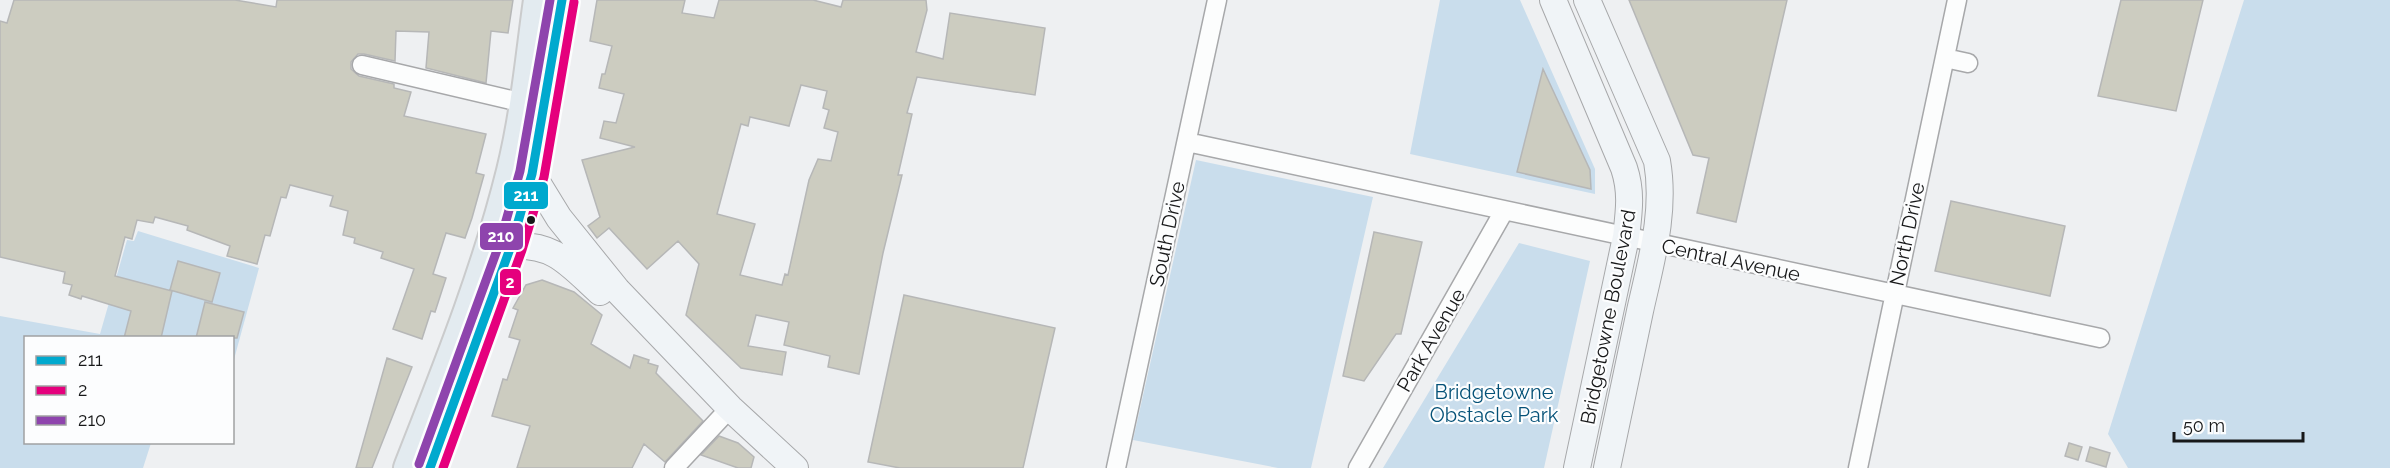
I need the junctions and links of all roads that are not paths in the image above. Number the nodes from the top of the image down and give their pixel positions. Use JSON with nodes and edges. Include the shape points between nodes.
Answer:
{"nodes":[{"id":1,"x":538,"y":0,"type":"edge"},
{"id":2,"x":562,"y":0,"type":"edge"},
{"id":3,"x":1217,"y":0,"type":"edge"},
{"id":4,"x":1553,"y":0,"type":"edge"},
{"id":5,"x":1587,"y":0,"type":"edge"},
{"id":6,"x":1957,"y":0,"type":"edge"},
{"id":7,"x":1945,"y":58,"type":"junction"},
{"id":8,"x":1968,"y":63,"type":"dead end"},
{"id":9,"x":362,"y":65,"type":"dead end"},
{"id":10,"x":524,"y":103,"type":"junction"},
{"id":11,"x":1187,"y":142,"type":"junction"},
{"id":12,"x":532,"y":174,"type":"junction"},
{"id":13,"x":1504,"y":211,"type":"junction"},
{"id":14,"x":1626,"y":237,"type":"junction"},
{"id":15,"x":1655,"y":243,"type":"junction"},
{"id":16,"x":511,"y":246,"type":"junction"},
{"id":17,"x":1894,"y":294,"type":"junction"},
{"id":18,"x":650,"y":325,"type":"junction"},
{"id":19,"x":2100,"y":338,"type":"dead end"},
{"id":20,"x":730,"y":408,"type":"junction"},
{"id":21,"x":408,"y":468,"type":"edge"},
{"id":22,"x":430,"y":468,"type":"edge"},
{"id":23,"x":674,"y":468,"type":"edge"},
{"id":24,"x":795,"y":468,"type":"edge"},
{"id":25,"x":1116,"y":468,"type":"edge"},
{"id":26,"x":1358,"y":468,"type":"edge"},
{"id":27,"x":1577,"y":468,"type":"edge"},
{"id":28,"x":1607,"y":468,"type":"edge"},
{"id":29,"x":1858,"y":468,"type":"edge"}],
"edges":[{"from":1,"to":10,"type":"main road"},
{"from":2,"to":12,"type":"main road"},
{"from":3,"to":11,"type":"street","name":"South Drive"},
{"from":4,"to":14,"type":"street","name":"Bridgetowne Boulevard","via":[[1629,184]]},
{"from":5,"to":15,"type":"street","name":"Bridgetowne Boulevard","via":[[1657,161],[1661,203]]},
{"from":6,"to":7,"type":"street","name":"North Drive"},
{"from":7,"to":8,"type":"street"},
{"from":7,"to":17,"type":"street","name":"North Drive"},
{"from":9,"to":10,"type":"street"},
{"from":10,"to":21,"type":"main road","via":[[511,171],[490,244]]},
{"from":11,"to":13,"type":"street","name":"Central Avenue"},
{"from":11,"to":25,"type":"street","name":"South Drive"},
{"from":12,"to":16,"type":"main road"},
{"from":12,"to":18,"type":"street","via":[[584,251]]},
{"from":13,"to":14,"type":"street","name":"Central Avenue"},
{"from":13,"to":26,"type":"street","name":"Park Avenue"},
{"from":14,"to":15,"type":"street","name":"Central Avenue"},
{"from":14,"to":27,"type":"street","name":"Bridgetowne Boulevard"},
{"from":15,"to":17,"type":"street","name":"Central Avenue"},
{"from":15,"to":28,"type":"street","name":"Bridgetowne Boulevard"},
{"from":16,"to":18,"type":"street","via":[[532,245],[551,250],[608,298]]},
{"from":16,"to":22,"type":"main road"},
{"from":17,"to":19,"type":"street","name":"Central Avenue"},
{"from":17,"to":29,"type":"street","name":"North Drive"},
{"from":18,"to":20,"type":"street"},
{"from":20,"to":23,"type":"street"},
{"from":20,"to":24,"type":"street"}]}
